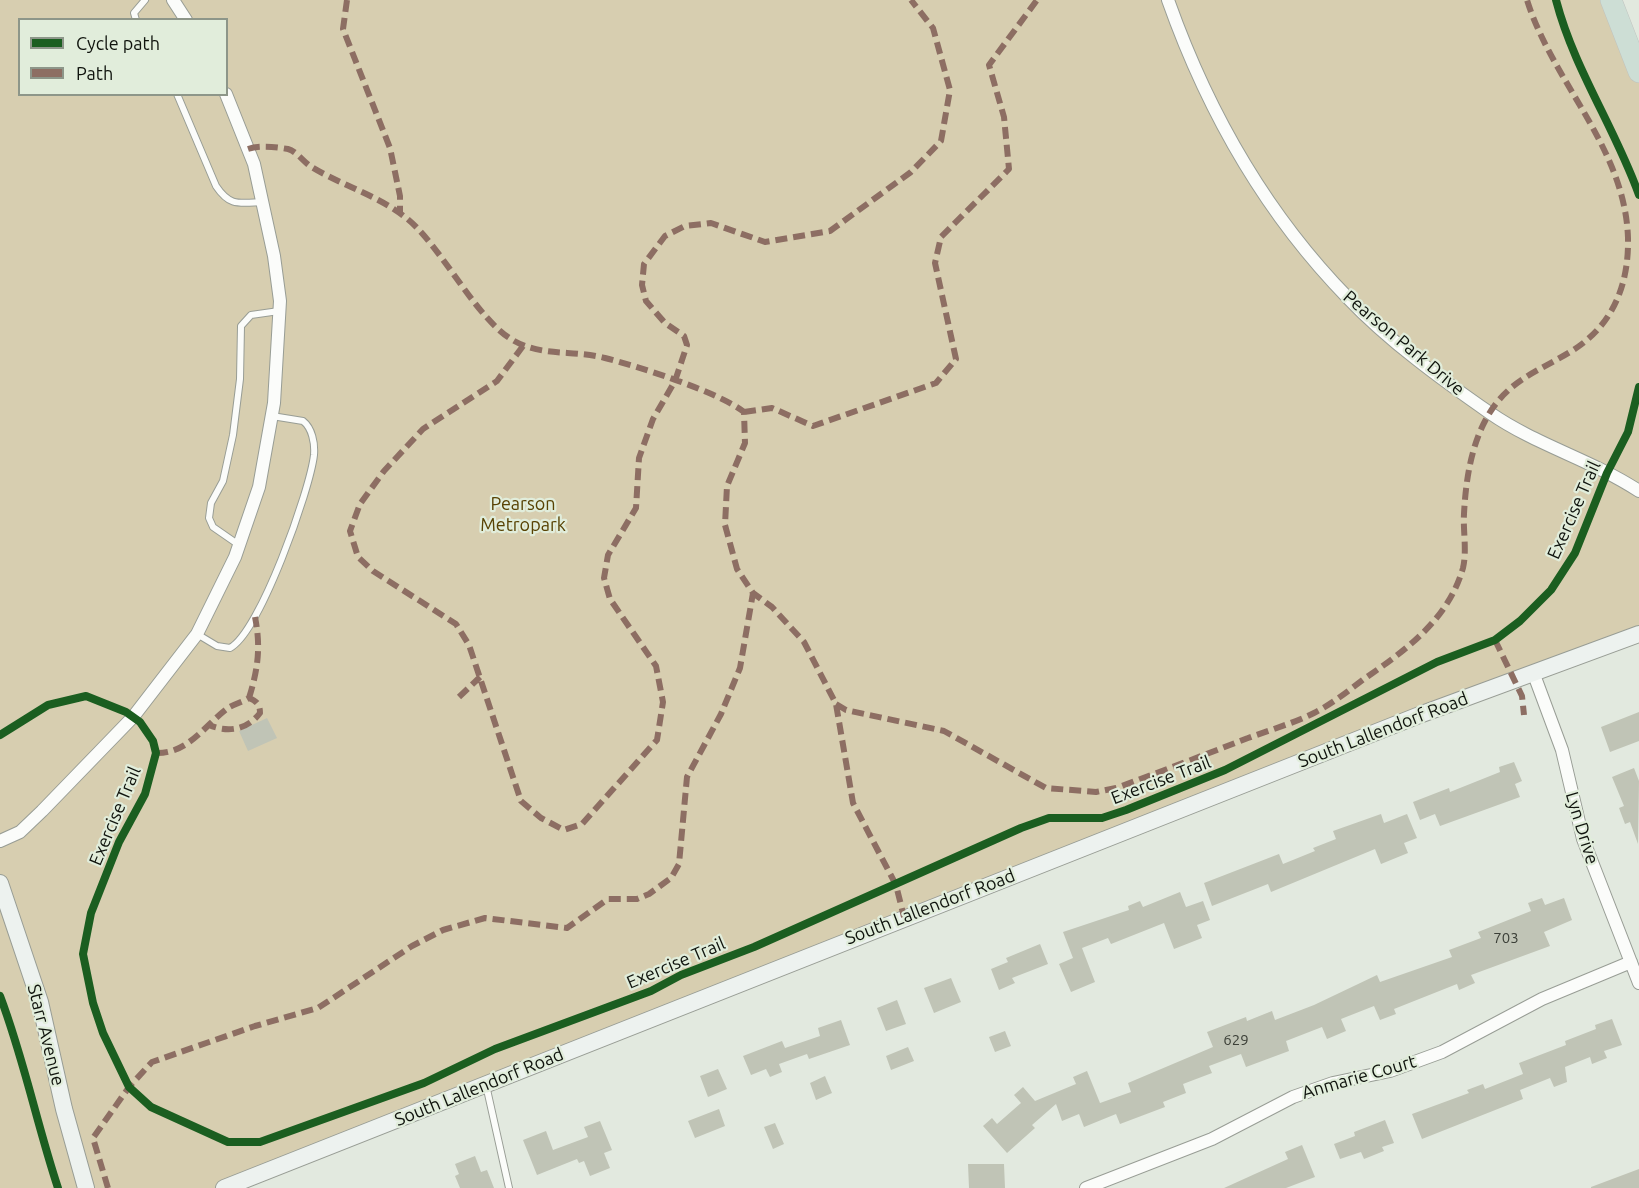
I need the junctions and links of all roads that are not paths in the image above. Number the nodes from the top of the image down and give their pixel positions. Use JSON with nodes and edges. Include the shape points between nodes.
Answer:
{"nodes":[{"id":1,"x":145,"y":0,"type":"edge"},
{"id":2,"x":172,"y":0,"type":"edge"},
{"id":3,"x":1168,"y":0,"type":"edge"},
{"id":4,"x":1611,"y":0,"type":"edge"},
{"id":5,"x":135,"y":18,"type":"edge"},
{"id":6,"x":185,"y":18,"type":"edge"},
{"id":7,"x":1639,"y":72,"type":"edge"},
{"id":8,"x":178,"y":96,"type":"edge"},
{"id":9,"x":227,"y":96,"type":"edge"},
{"id":10,"x":263,"y":202,"type":"junction"},
{"id":11,"x":279,"y":310,"type":"junction"},
{"id":12,"x":272,"y":416,"type":"junction"},
{"id":13,"x":1639,"y":490,"type":"edge"},
{"id":14,"x":239,"y":545,"type":"junction"},
{"id":15,"x":197,"y":634,"type":"junction"},
{"id":16,"x":1639,"y":634,"type":"edge"},
{"id":17,"x":1533,"y":672,"type":"junction"},
{"id":18,"x":0,"y":841,"type":"edge"},
{"id":19,"x":0,"y":883,"type":"edge"},
{"id":20,"x":1631,"y":962,"type":"junction"},
{"id":21,"x":1639,"y":983,"type":"edge"},
{"id":22,"x":486,"y":1084,"type":"junction"},
{"id":23,"x":86,"y":1188,"type":"edge"},
{"id":24,"x":224,"y":1188,"type":"edge"},
{"id":25,"x":509,"y":1188,"type":"edge"},
{"id":26,"x":1086,"y":1188,"type":"edge"}],
"edges":[{"from":1,"to":5,"type":"lane","via":[[134,13]]},
{"from":2,"to":6,"type":"street"},
{"from":3,"to":13,"type":"street","name":"Pearson Park Drive","via":[[1188,55],[1244,164],[1305,249],[1349,299],[1491,414]]},
{"from":4,"to":7,"type":"highway"},
{"from":8,"to":10,"type":"lane","via":[[224,197],[231,202]]},
{"from":9,"to":10,"type":"street","via":[[254,164]]},
{"from":10,"to":11,"type":"street"},
{"from":11,"to":12,"type":"street"},
{"from":11,"to":14,"type":"lane","via":[[251,315],[241,326],[233,435],[223,481],[211,503],[209,518],[213,527]]},
{"from":12,"to":14,"type":"street","via":[[259,487]]},
{"from":12,"to":15,"type":"lane","via":[[303,421],[313,438],[314,455],[296,518],[264,601],[246,634],[230,648],[217,646]]},
{"from":14,"to":15,"type":"street"},
{"from":15,"to":18,"type":"street","via":[[133,717],[42,812],[20,831]]},
{"from":16,"to":17,"type":"street","name":"South Lallendorf Road"},
{"from":17,"to":20,"type":"street","name":"Lyn Drive","via":[[1562,750],[1580,830]]},
{"from":17,"to":22,"type":"street","name":"South Lallendorf Road"},
{"from":19,"to":23,"type":"street","name":"Starr Avenue","via":[[40,1002]]},
{"from":20,"to":21,"type":"street","name":"Lyn Drive"},
{"from":20,"to":26,"type":"street","name":"Anmarie Court","via":[[1542,999],[1434,1055],[1293,1097],[1212,1138]]},
{"from":22,"to":24,"type":"street","name":"South Lallendorf Road"},
{"from":22,"to":25,"type":"lane"}]}
